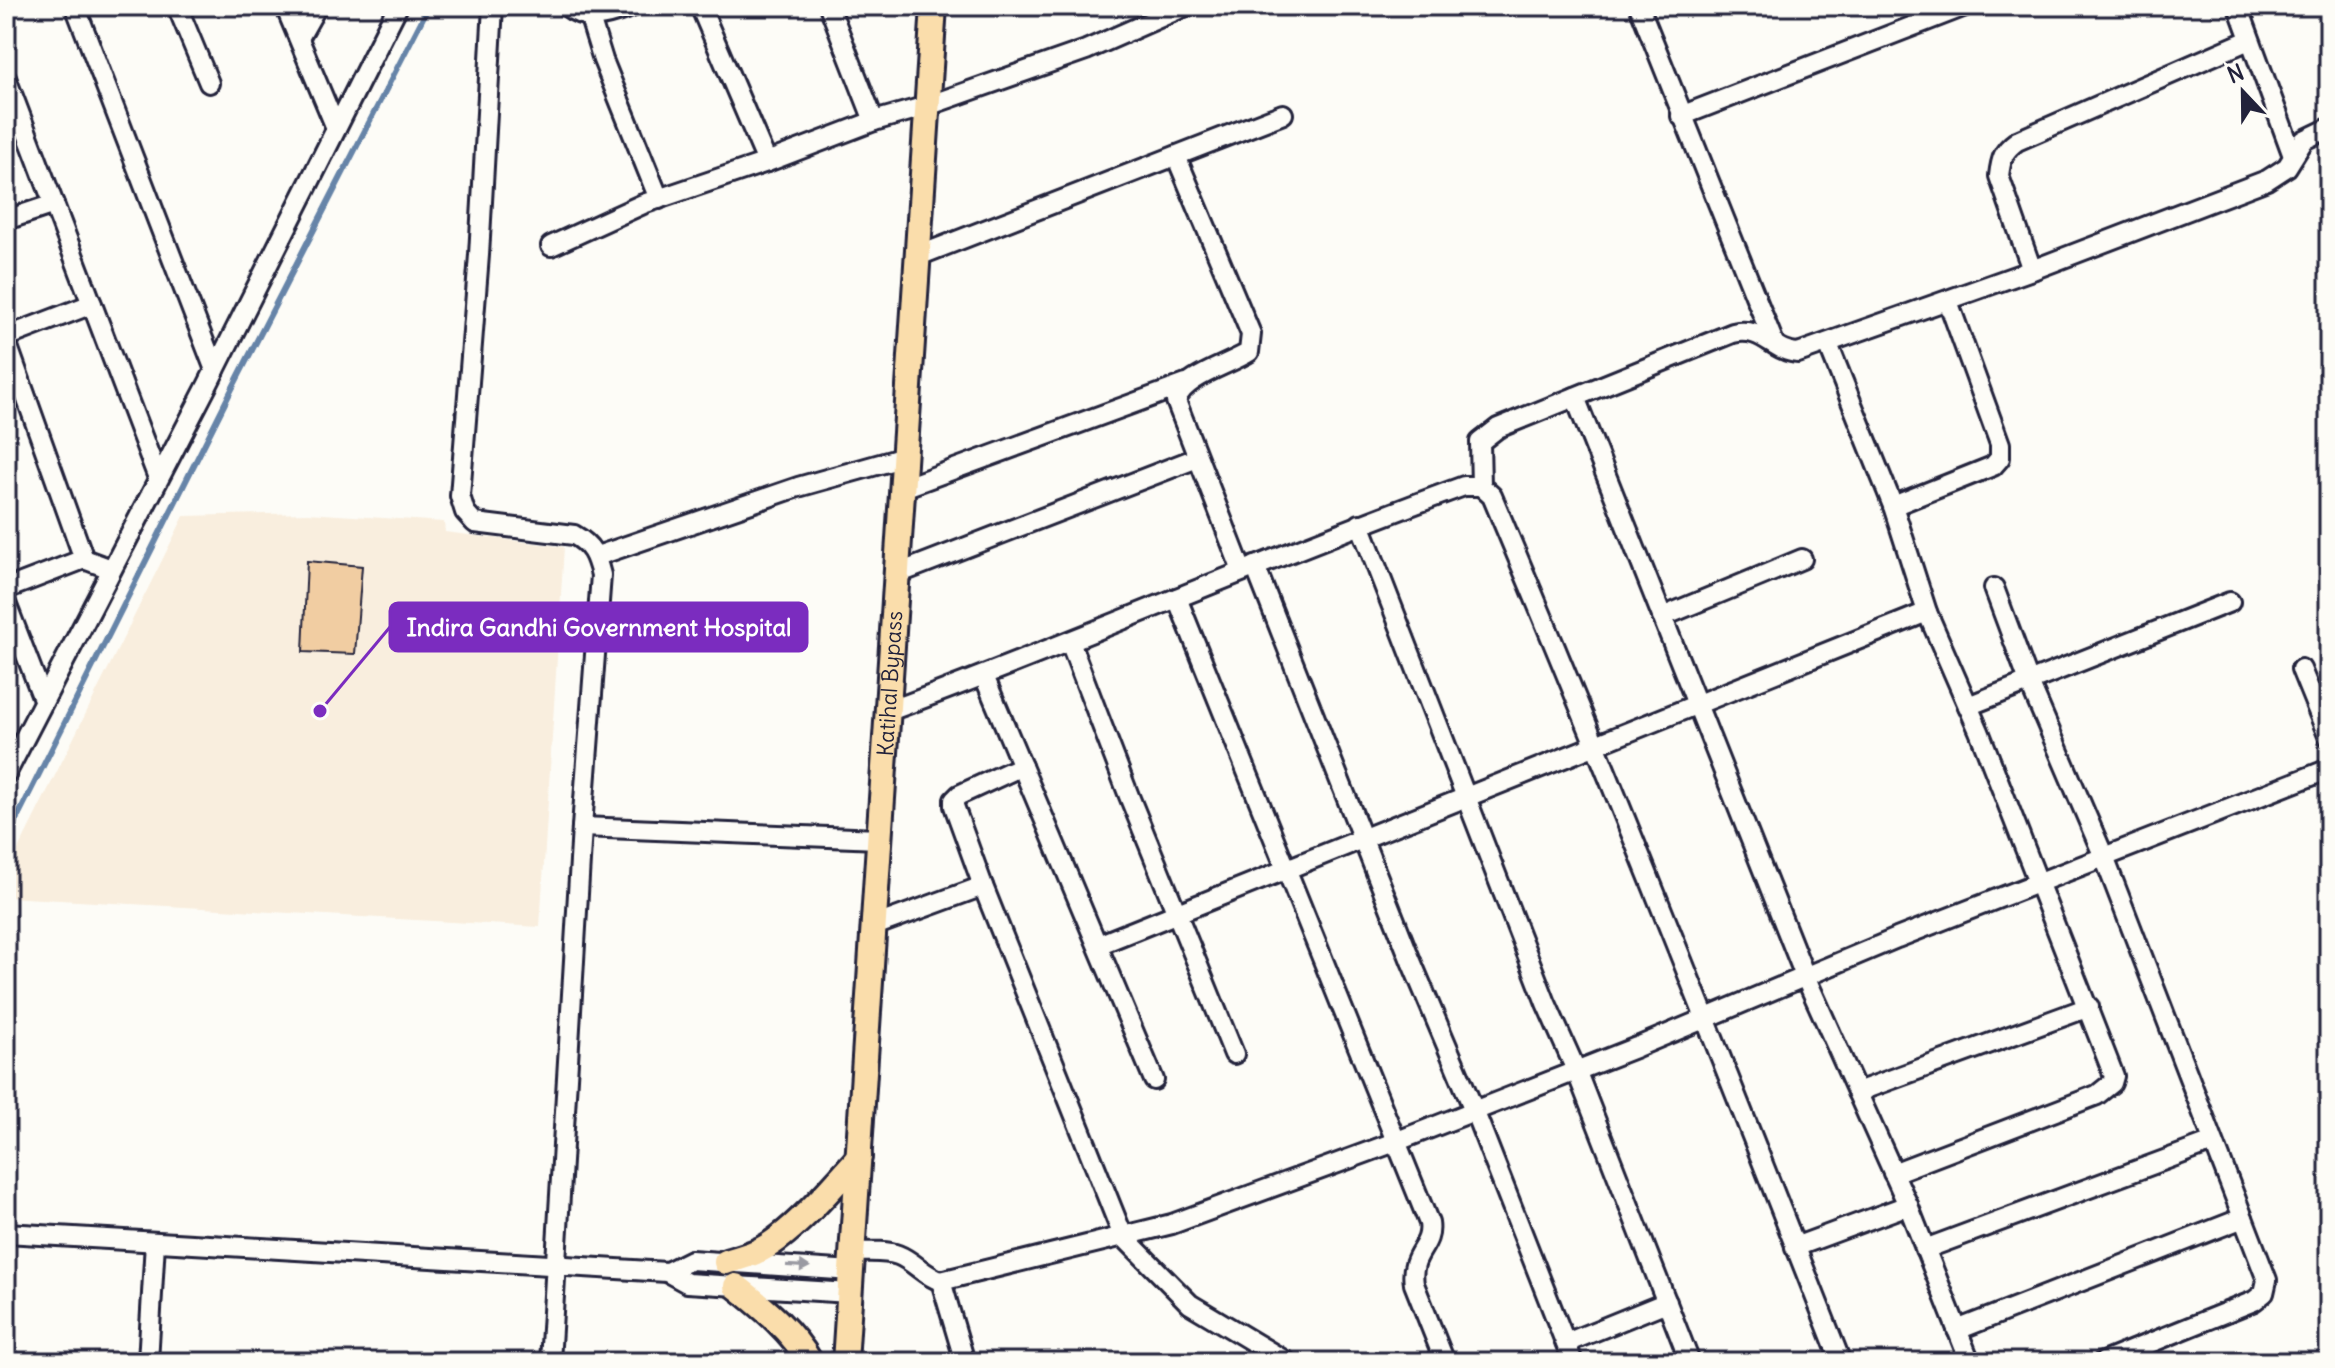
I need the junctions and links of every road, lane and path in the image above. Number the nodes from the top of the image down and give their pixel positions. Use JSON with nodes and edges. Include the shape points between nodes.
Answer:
{"nodes":[{"id":1,"x":75,"y":6,"type":"edge"},
{"id":2,"x":177,"y":6,"type":"edge"},
{"id":3,"x":285,"y":6,"type":"edge"},
{"id":4,"x":317,"y":6,"type":"edge"},
{"id":5,"x":398,"y":6,"type":"edge"},
{"id":6,"x":493,"y":6,"type":"edge"},
{"id":7,"x":566,"y":6,"type":"edge"},
{"id":8,"x":634,"y":6,"type":"edge"},
{"id":9,"x":700,"y":6,"type":"edge"},
{"id":10,"x":829,"y":6,"type":"edge"},
{"id":11,"x":934,"y":6,"type":"edge"},
{"id":12,"x":1186,"y":6,"type":"edge"},
{"id":13,"x":1639,"y":6,"type":"edge"},
{"id":14,"x":1965,"y":6,"type":"edge"},
{"id":15,"x":2244,"y":8,"type":"edge"},
{"id":16,"x":1927,"y":13,"type":"edge"},
{"id":17,"x":590,"y":18,"type":"junction"},
{"id":18,"x":299,"y":38,"type":"junction"},
{"id":19,"x":2249,"y":40,"type":"junction"},
{"id":20,"x":6,"y":78,"type":"edge"},
{"id":21,"x":209,"y":83,"type":"dead end"},
{"id":22,"x":11,"y":104,"type":"edge"},
{"id":23,"x":927,"y":106,"type":"junction"},
{"id":24,"x":1283,"y":114,"type":"dead end"},
{"id":25,"x":1681,"y":116,"type":"junction"},
{"id":26,"x":874,"y":121,"type":"junction"},
{"id":27,"x":336,"y":128,"type":"junction"},
{"id":28,"x":2329,"y":128,"type":"edge"},
{"id":29,"x":1176,"y":156,"type":"junction"},
{"id":30,"x":2293,"y":156,"type":"junction"},
{"id":31,"x":767,"y":162,"type":"junction"},
{"id":32,"x":659,"y":199,"type":"junction"},
{"id":33,"x":54,"y":204,"type":"junction"},
{"id":34,"x":6,"y":220,"type":"edge"},
{"id":35,"x":551,"y":246,"type":"dead end"},
{"id":36,"x":918,"y":256,"type":"junction"},
{"id":37,"x":2032,"y":270,"type":"junction"},
{"id":38,"x":1948,"y":301,"type":"junction"},
{"id":39,"x":92,"y":304,"type":"junction"},
{"id":40,"x":6,"y":339,"type":"edge"},
{"id":41,"x":1774,"y":343,"type":"junction"},
{"id":42,"x":1828,"y":344,"type":"junction"},
{"id":43,"x":215,"y":370,"type":"junction"},
{"id":44,"x":1188,"y":383,"type":"junction"},
{"id":45,"x":1575,"y":397,"type":"junction"},
{"id":46,"x":905,"y":457,"type":"junction"},
{"id":47,"x":1197,"y":458,"type":"junction"},
{"id":48,"x":158,"y":478,"type":"junction"},
{"id":49,"x":1481,"y":486,"type":"junction"},
{"id":50,"x":903,"y":488,"type":"junction"},
{"id":51,"x":1893,"y":506,"type":"junction"},
{"id":52,"x":1360,"y":524,"type":"junction"},
{"id":53,"x":597,"y":556,"type":"junction"},
{"id":54,"x":84,"y":559,"type":"junction"},
{"id":55,"x":1802,"y":559,"type":"dead end"},
{"id":56,"x":1249,"y":568,"type":"junction"},
{"id":57,"x":111,"y":569,"type":"junction"},
{"id":58,"x":897,"y":574,"type":"junction"},
{"id":59,"x":1994,"y":588,"type":"dead end"},
{"id":60,"x":6,"y":589,"type":"edge"},
{"id":61,"x":1177,"y":598,"type":"junction"},
{"id":62,"x":2230,"y":602,"type":"dead end"},
{"id":63,"x":6,"y":603,"type":"edge"},
{"id":64,"x":1927,"y":612,"type":"junction"},
{"id":65,"x":1662,"y":617,"type":"junction"},
{"id":66,"x":10,"y":625,"type":"edge"},
{"id":67,"x":1070,"y":642,"type":"junction"},
{"id":68,"x":2301,"y":669,"type":"dead end"},
{"id":69,"x":984,"y":676,"type":"junction"},
{"id":70,"x":2029,"y":682,"type":"junction"},
{"id":71,"x":43,"y":699,"type":"junction"},
{"id":72,"x":1696,"y":703,"type":"junction"},
{"id":73,"x":1968,"y":706,"type":"junction"},
{"id":74,"x":889,"y":711,"type":"junction"},
{"id":75,"x":2329,"y":738,"type":"edge"},
{"id":76,"x":1595,"y":744,"type":"junction"},
{"id":77,"x":1022,"y":766,"type":"junction"},
{"id":78,"x":2329,"y":769,"type":"edge"},
{"id":79,"x":6,"y":774,"type":"edge"},
{"id":80,"x":1465,"y":797,"type":"junction"},
{"id":81,"x":582,"y":827,"type":"junction"},
{"id":82,"x":879,"y":839,"type":"junction"},
{"id":83,"x":1364,"y":839,"type":"junction"},
{"id":84,"x":2104,"y":857,"type":"junction"},
{"id":85,"x":1289,"y":870,"type":"junction"},
{"id":86,"x":2039,"y":883,"type":"junction"},
{"id":87,"x":983,"y":886,"type":"junction"},
{"id":88,"x":1179,"y":914,"type":"junction"},
{"id":89,"x":874,"y":926,"type":"junction"},
{"id":90,"x":1098,"y":945,"type":"junction"},
{"id":91,"x":1805,"y":976,"type":"junction"},
{"id":92,"x":2089,"y":1007,"type":"junction"},
{"id":93,"x":1707,"y":1017,"type":"junction"},
{"id":94,"x":1234,"y":1054,"type":"dead end"},
{"id":95,"x":1576,"y":1070,"type":"junction"},
{"id":96,"x":1154,"y":1080,"type":"dead end"},
{"id":97,"x":1857,"y":1092,"type":"junction"},
{"id":98,"x":1474,"y":1110,"type":"junction"},
{"id":99,"x":1395,"y":1142,"type":"junction"},
{"id":100,"x":2213,"y":1142,"type":"junction"},
{"id":101,"x":859,"y":1157,"type":"junction"},
{"id":102,"x":1893,"y":1173,"type":"junction"},
{"id":103,"x":1908,"y":1205,"type":"junction"},
{"id":104,"x":2243,"y":1218,"type":"junction"},
{"id":105,"x":6,"y":1233,"type":"edge"},
{"id":106,"x":1123,"y":1236,"type":"junction"},
{"id":107,"x":155,"y":1242,"type":"junction"},
{"id":108,"x":1795,"y":1247,"type":"junction"},
{"id":109,"x":1925,"y":1249,"type":"junction"},
{"id":110,"x":726,"y":1262,"type":"junction"},
{"id":111,"x":556,"y":1266,"type":"junction"},
{"id":112,"x":667,"y":1272,"type":"junction"},
{"id":113,"x":852,"y":1272,"type":"junction"},
{"id":114,"x":941,"y":1281,"type":"junction"},
{"id":115,"x":736,"y":1286,"type":"junction"},
{"id":116,"x":1667,"y":1302,"type":"junction"},
{"id":117,"x":1957,"y":1330,"type":"junction"},
{"id":118,"x":1566,"y":1343,"type":"junction"},
{"id":119,"x":1281,"y":1358,"type":"edge"},
{"id":120,"x":148,"y":1362,"type":"edge"},
{"id":121,"x":550,"y":1362,"type":"edge"},
{"id":122,"x":810,"y":1362,"type":"edge"},
{"id":123,"x":845,"y":1362,"type":"edge"},
{"id":124,"x":965,"y":1362,"type":"edge"},
{"id":125,"x":1253,"y":1362,"type":"edge"},
{"id":126,"x":1445,"y":1362,"type":"edge"},
{"id":127,"x":1573,"y":1362,"type":"edge"},
{"id":128,"x":1690,"y":1362,"type":"edge"},
{"id":129,"x":1841,"y":1362,"type":"edge"},
{"id":130,"x":1970,"y":1362,"type":"edge"},
{"id":131,"x":2103,"y":1362,"type":"edge"}],
"edges":[{"from":1,"to":43,"type":"street"},
{"from":2,"to":21,"type":"street"},
{"from":3,"to":18,"type":"street"},
{"from":4,"to":18,"type":"street"},
{"from":5,"to":27,"type":"street"},
{"from":6,"to":53,"type":"street","via":[[460,496],[475,523],[574,535]]},
{"from":7,"to":17,"type":"street"},
{"from":8,"to":17,"type":"street"},
{"from":9,"to":31,"type":"street"},
{"from":10,"to":26,"type":"street"},
{"from":11,"to":23,"type":"main road","name":"Katihal Bypass"},
{"from":12,"to":23,"type":"street","via":[[1086,50]]},
{"from":13,"to":25,"type":"street"},
{"from":14,"to":16,"type":"street"},
{"from":15,"to":19,"type":"street"},
{"from":16,"to":25,"type":"street"},
{"from":17,"to":32,"type":"street"},
{"from":18,"to":27,"type":"street"},
{"from":19,"to":30,"type":"street"},
{"from":19,"to":37,"type":"street","via":[[2005,150],[1999,176]]},
{"from":20,"to":22,"type":"street"},
{"from":22,"to":33,"type":"street"},
{"from":23,"to":26,"type":"street"},
{"from":23,"to":36,"type":"main road","name":"Katihal Bypass"},
{"from":24,"to":29,"type":"street"},
{"from":25,"to":41,"type":"street"},
{"from":26,"to":31,"type":"street"},
{"from":27,"to":43,"type":"street"},
{"from":28,"to":30,"type":"street","via":[[2304,140]]},
{"from":29,"to":36,"type":"street"},
{"from":29,"to":44,"type":"street","via":[[1252,342],[1245,355]]},
{"from":30,"to":37,"type":"street","via":[[2267,180]]},
{"from":31,"to":32,"type":"street"},
{"from":32,"to":35,"type":"street"},
{"from":33,"to":34,"type":"street"},
{"from":33,"to":39,"type":"street"},
{"from":36,"to":46,"type":"main road","name":"Katihal Bypass"},
{"from":37,"to":38,"type":"street"},
{"from":38,"to":42,"type":"street"},
{"from":38,"to":51,"type":"street","via":[[2000,444],[2000,458],[1993,466]]},
{"from":39,"to":40,"type":"street"},
{"from":39,"to":48,"type":"street"},
{"from":40,"to":54,"type":"street"},
{"from":41,"to":42,"type":"street","via":[[1790,353]]},
{"from":41,"to":45,"type":"street","via":[[1752,332],[1733,333]]},
{"from":42,"to":51,"type":"street"},
{"from":43,"to":48,"type":"street"},
{"from":44,"to":47,"type":"street","via":[[1176,401]]},
{"from":44,"to":50,"type":"street"},
{"from":45,"to":49,"type":"street","via":[[1486,435],[1478,450]]},
{"from":45,"to":65,"type":"street"},
{"from":46,"to":50,"type":"main road","name":"Katihal Bypass"},
{"from":46,"to":53,"type":"street","via":[[798,487]]},
{"from":47,"to":56,"type":"street"},
{"from":47,"to":58,"type":"street"},
{"from":48,"to":57,"type":"street"},
{"from":49,"to":52,"type":"street","via":[[1464,486]]},
{"from":49,"to":76,"type":"street","via":[[1492,496]]},
{"from":50,"to":58,"type":"main road","name":"Katihal Bypass"},
{"from":51,"to":64,"type":"street"},
{"from":52,"to":56,"type":"street"},
{"from":52,"to":80,"type":"street"},
{"from":53,"to":81,"type":"street","via":[[601,575]]},
{"from":54,"to":57,"type":"street"},
{"from":54,"to":60,"type":"street"},
{"from":55,"to":65,"type":"street"},
{"from":56,"to":61,"type":"street"},
{"from":56,"to":83,"type":"street"},
{"from":57,"to":71,"type":"street"},
{"from":58,"to":74,"type":"main road","name":"Katihal Bypass"},
{"from":59,"to":70,"type":"street"},
{"from":61,"to":67,"type":"street"},
{"from":61,"to":85,"type":"street"},
{"from":62,"to":70,"type":"street"},
{"from":63,"to":66,"type":"street"},
{"from":64,"to":72,"type":"street"},
{"from":64,"to":73,"type":"street"},
{"from":65,"to":72,"type":"street"},
{"from":66,"to":71,"type":"street"},
{"from":67,"to":69,"type":"street"},
{"from":67,"to":88,"type":"street"},
{"from":68,"to":75,"type":"street"},
{"from":69,"to":74,"type":"street"},
{"from":69,"to":77,"type":"street"},
{"from":70,"to":73,"type":"street"},
{"from":70,"to":84,"type":"street"},
{"from":71,"to":79,"type":"street"},
{"from":72,"to":76,"type":"street"},
{"from":72,"to":91,"type":"street"},
{"from":73,"to":86,"type":"street"},
{"from":74,"to":82,"type":"main road","name":"Katihal Bypass"},
{"from":76,"to":80,"type":"street"},
{"from":76,"to":93,"type":"street"},
{"from":77,"to":87,"type":"street","via":[[954,800]]},
{"from":77,"to":90,"type":"street"},
{"from":78,"to":84,"type":"street"},
{"from":80,"to":83,"type":"street"},
{"from":80,"to":95,"type":"street"},
{"from":81,"to":82,"type":"street"},
{"from":81,"to":111,"type":"street"},
{"from":82,"to":89,"type":"main road","name":"Katihal Bypass"},
{"from":83,"to":85,"type":"street"},
{"from":83,"to":98,"type":"street"},
{"from":84,"to":86,"type":"street"},
{"from":84,"to":100,"type":"street"},
{"from":85,"to":88,"type":"street"},
{"from":85,"to":99,"type":"street"},
{"from":86,"to":91,"type":"street"},
{"from":86,"to":92,"type":"street"},
{"from":87,"to":89,"type":"street"},
{"from":87,"to":106,"type":"street"},
{"from":88,"to":90,"type":"street"},
{"from":88,"to":94,"type":"street"},
{"from":89,"to":101,"type":"main road","name":"Katihal Bypass"},
{"from":90,"to":96,"type":"street"},
{"from":91,"to":93,"type":"street"},
{"from":91,"to":97,"type":"street"},
{"from":92,"to":97,"type":"street"},
{"from":92,"to":102,"type":"street","via":[[2113,1070],[2106,1089]]},
{"from":93,"to":95,"type":"street"},
{"from":93,"to":108,"type":"street"},
{"from":95,"to":98,"type":"street"},
{"from":95,"to":116,"type":"street"},
{"from":97,"to":102,"type":"street"},
{"from":98,"to":99,"type":"street"},
{"from":98,"to":118,"type":"street"},
{"from":99,"to":106,"type":"street","via":[[1172,1224]]},
{"from":99,"to":126,"type":"street","via":[[1429,1223],[1429,1238],[1417,1253],[1412,1273]]},
{"from":100,"to":104,"type":"street"},
{"from":100,"to":109,"type":"street"},
{"from":101,"to":110,"type":"main road","via":[[787,1230],[759,1251]]},
{"from":101,"to":113,"type":"main road","name":"Katihal Bypass"},
{"from":102,"to":103,"type":"street"},
{"from":103,"to":108,"type":"street"},
{"from":103,"to":109,"type":"street"},
{"from":104,"to":117,"type":"street"},
{"from":104,"to":131,"type":"street","via":[[2267,1280],[2264,1293]]},
{"from":105,"to":107,"type":"street"},
{"from":106,"to":114,"type":"street"},
{"from":106,"to":119,"type":"street","via":[[1190,1304]]},
{"from":107,"to":111,"type":"street"},
{"from":107,"to":120,"type":"street"},
{"from":108,"to":129,"type":"street"},
{"from":109,"to":117,"type":"street"},
{"from":110,"to":112,"type":"street","via":[[691,1260]]},
{"from":110,"to":113,"type":"street","one_way":true},
{"from":111,"to":112,"type":"street"},
{"from":111,"to":121,"type":"street"},
{"from":112,"to":115,"type":"street","via":[[687,1283]]},
{"from":113,"to":114,"type":"street","via":[[883,1252],[900,1255]]},
{"from":113,"to":115,"type":"street"},
{"from":113,"to":123,"type":"main road","name":"Katihal Bypass"},
{"from":114,"to":124,"type":"street"},
{"from":115,"to":122,"type":"main road","via":[[767,1310]]},
{"from":116,"to":118,"type":"street"},
{"from":116,"to":128,"type":"street"},
{"from":117,"to":130,"type":"street"},
{"from":118,"to":127,"type":"street"},
{"from":119,"to":125,"type":"street"}]}
